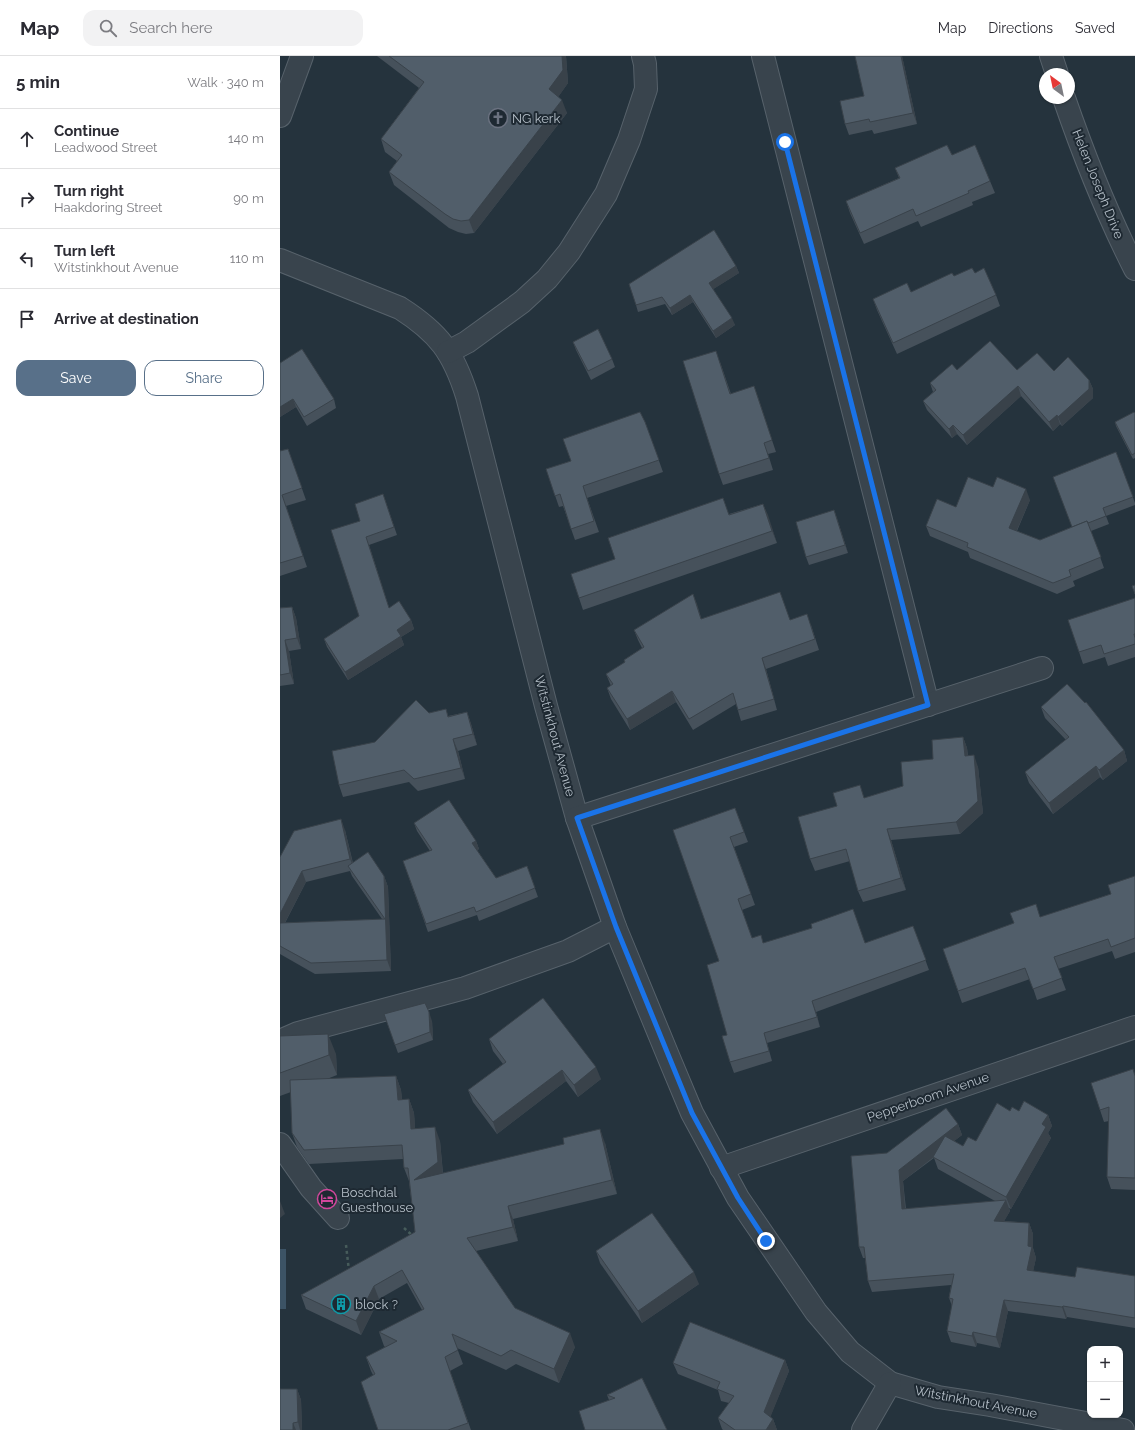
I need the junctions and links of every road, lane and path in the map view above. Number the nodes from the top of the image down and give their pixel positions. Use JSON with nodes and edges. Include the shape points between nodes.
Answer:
{"nodes":[{"id":1,"x":302,"y":56,"type":"edge"},
{"id":2,"x":643,"y":56,"type":"edge"},
{"id":3,"x":763,"y":56,"type":"edge"},
{"id":4,"x":1051,"y":56,"type":"edge"},
{"id":5,"x":1054,"y":68,"type":"edge"},
{"id":6,"x":1066,"y":104,"type":"edge"},
{"id":7,"x":280,"y":116,"type":"edge"},
{"id":8,"x":280,"y":260,"type":"edge"},
{"id":9,"x":1135,"y":269,"type":"edge"},
{"id":10,"x":448,"y":352,"type":"junction"},
{"id":11,"x":1042,"y":668,"type":"dead end"},
{"id":12,"x":928,"y":705,"type":"junction"},
{"id":13,"x":577,"y":818,"type":"junction"},
{"id":14,"x":616,"y":927,"type":"junction"},
{"id":15,"x":1135,"y":1027,"type":"edge"},
{"id":16,"x":280,"y":1041,"type":"edge"},
{"id":17,"x":280,"y":1144,"type":"edge"},
{"id":18,"x":721,"y":1168,"type":"junction"},
{"id":19,"x":338,"y":1218,"type":"dead end"},
{"id":20,"x":404,"y":1228,"type":"dead end"},
{"id":21,"x":414,"y":1238,"type":"edge"},
{"id":22,"x":346,"y":1245,"type":"dead end"},
{"id":23,"x":349,"y":1274,"type":"edge"},
{"id":24,"x":890,"y":1383,"type":"junction"},
{"id":25,"x":863,"y":1430,"type":"edge"},
{"id":26,"x":1123,"y":1430,"type":"edge"}],
"edges":[{"from":1,"to":7,"type":"street"},
{"from":2,"to":10,"type":"street","via":[[646,89],[629,140],[606,194],[569,252],[547,279],[522,302],[467,342]]},
{"from":3,"to":12,"type":"street"},
{"from":4,"to":5,"type":"street"},
{"from":6,"to":9,"type":"street","name":"Helen Joseph Drive","via":[[1119,238]]},
{"from":8,"to":10,"type":"street","name":"Witstinkhout Avenue","via":[[400,308],[433,333]]},
{"from":10,"to":13,"type":"street","name":"Witstinkhout Avenue","via":[[467,396]]},
{"from":11,"to":12,"type":"street"},
{"from":12,"to":13,"type":"street"},
{"from":13,"to":14,"type":"street","name":"Witstinkhout Avenue"},
{"from":14,"to":16,"type":"street","via":[[568,951],[465,988],[298,1033]]},
{"from":14,"to":18,"type":"street","name":"Witstinkhout Avenue","via":[[692,1113]]},
{"from":15,"to":18,"type":"street","name":"Pepperboom Avenue"},
{"from":17,"to":19,"type":"street","via":[[311,1188]]},
{"from":18,"to":24,"type":"street","name":"Witstinkhout Avenue","via":[[762,1235],[816,1312],[850,1352]]},
{"from":20,"to":21,"type":"path"},
{"from":22,"to":23,"type":"path"},
{"from":24,"to":25,"type":"street"},
{"from":24,"to":26,"type":"street","name":"Witstinkhout Avenue","via":[[938,1397]]}]}
